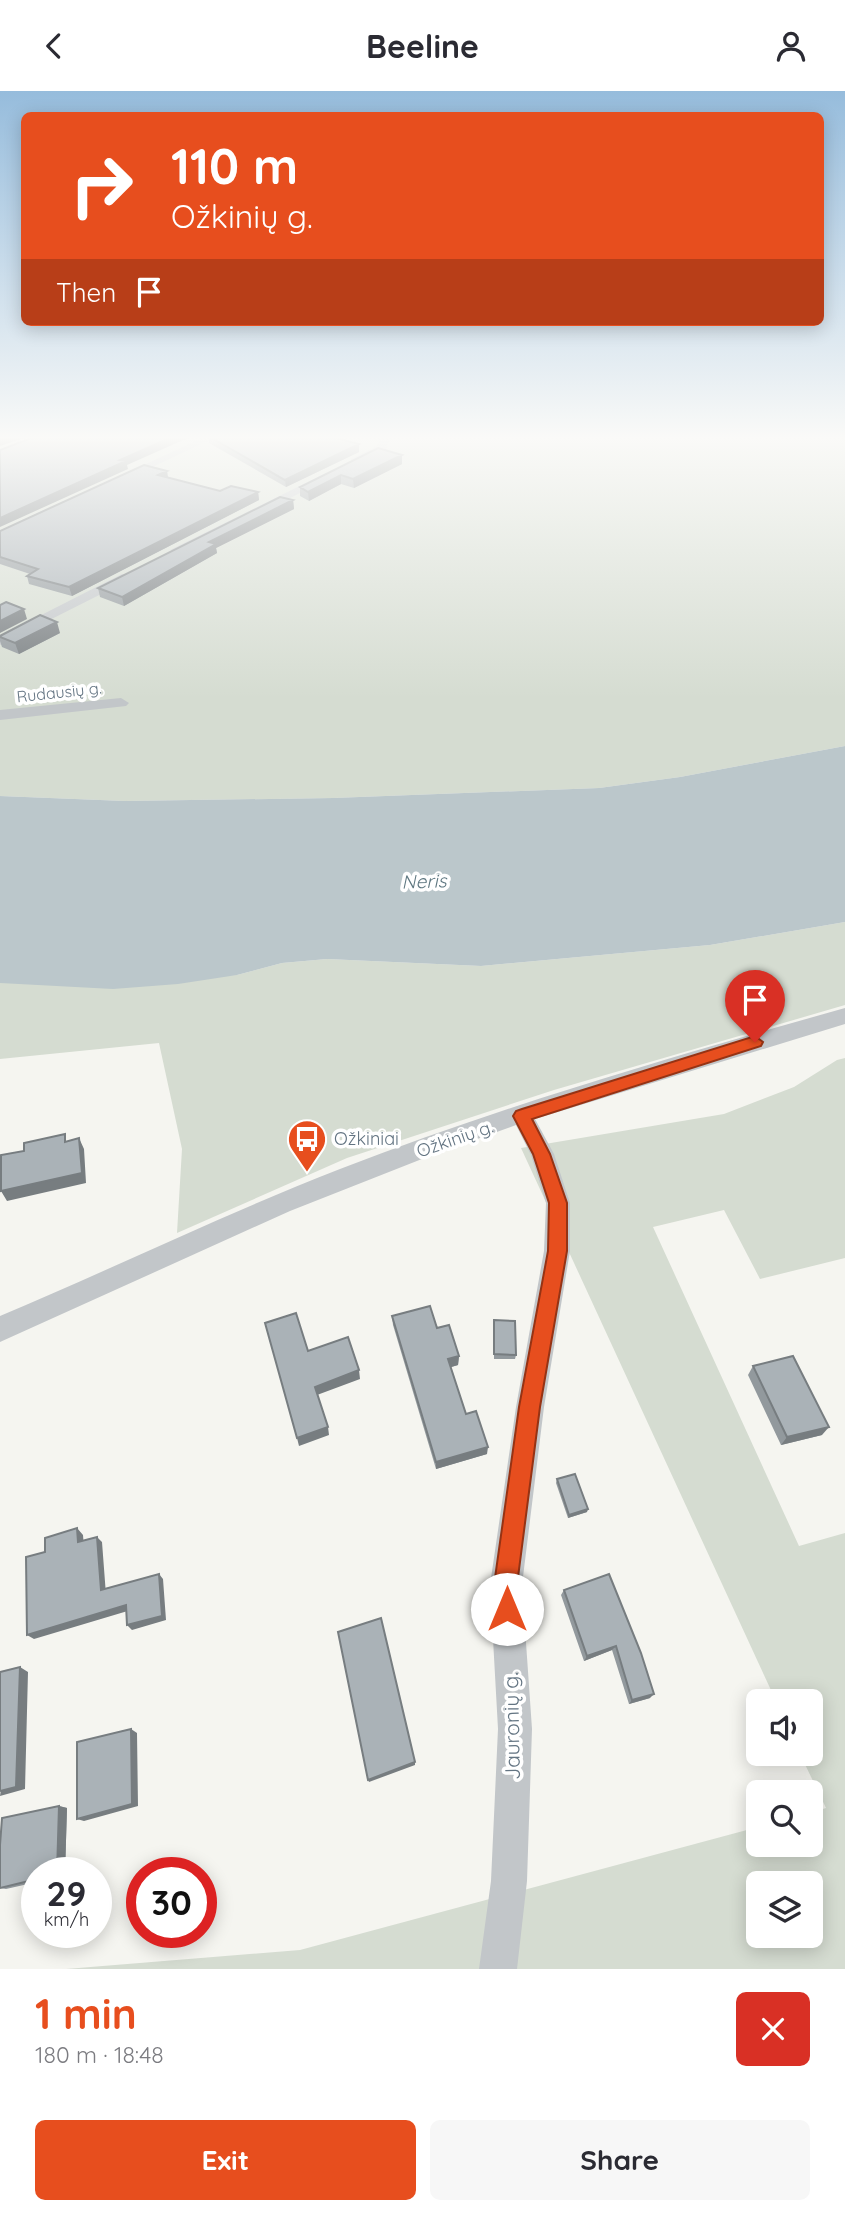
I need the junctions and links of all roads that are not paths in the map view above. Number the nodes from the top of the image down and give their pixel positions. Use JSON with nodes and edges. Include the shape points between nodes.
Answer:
{"nodes":[{"id":1,"x":227,"y":525,"type":"edge"},
{"id":2,"x":168,"y":554,"type":"edge"},
{"id":3,"x":132,"y":573,"type":"edge"},
{"id":4,"x":0,"y":641,"type":"edge"},
{"id":5,"x":121,"y":703,"type":"dead end"},
{"id":6,"x":0,"y":715,"type":"edge"},
{"id":7,"x":845,"y":1016,"type":"edge"},
{"id":8,"x":522,"y":1116,"type":"junction"},
{"id":9,"x":0,"y":1329,"type":"edge"},
{"id":10,"x":498,"y":1969,"type":"edge"}],
"edges":[{"from":1,"to":2,"type":"street"},
{"from":3,"to":4,"type":"street"},
{"from":5,"to":6,"type":"street","name":"Rudausių g."},
{"from":7,"to":8,"type":"street","name":"Ožkinių g."},
{"from":8,"to":9,"type":"street","name":"Ožkinių g.","via":[[282,1204]]},
{"from":8,"to":10,"type":"street","name":"Jauronių g.","via":[[542,1154],[558,1203],[557,1251],[506,1585],[515,1729],[509,1881]]}]}
